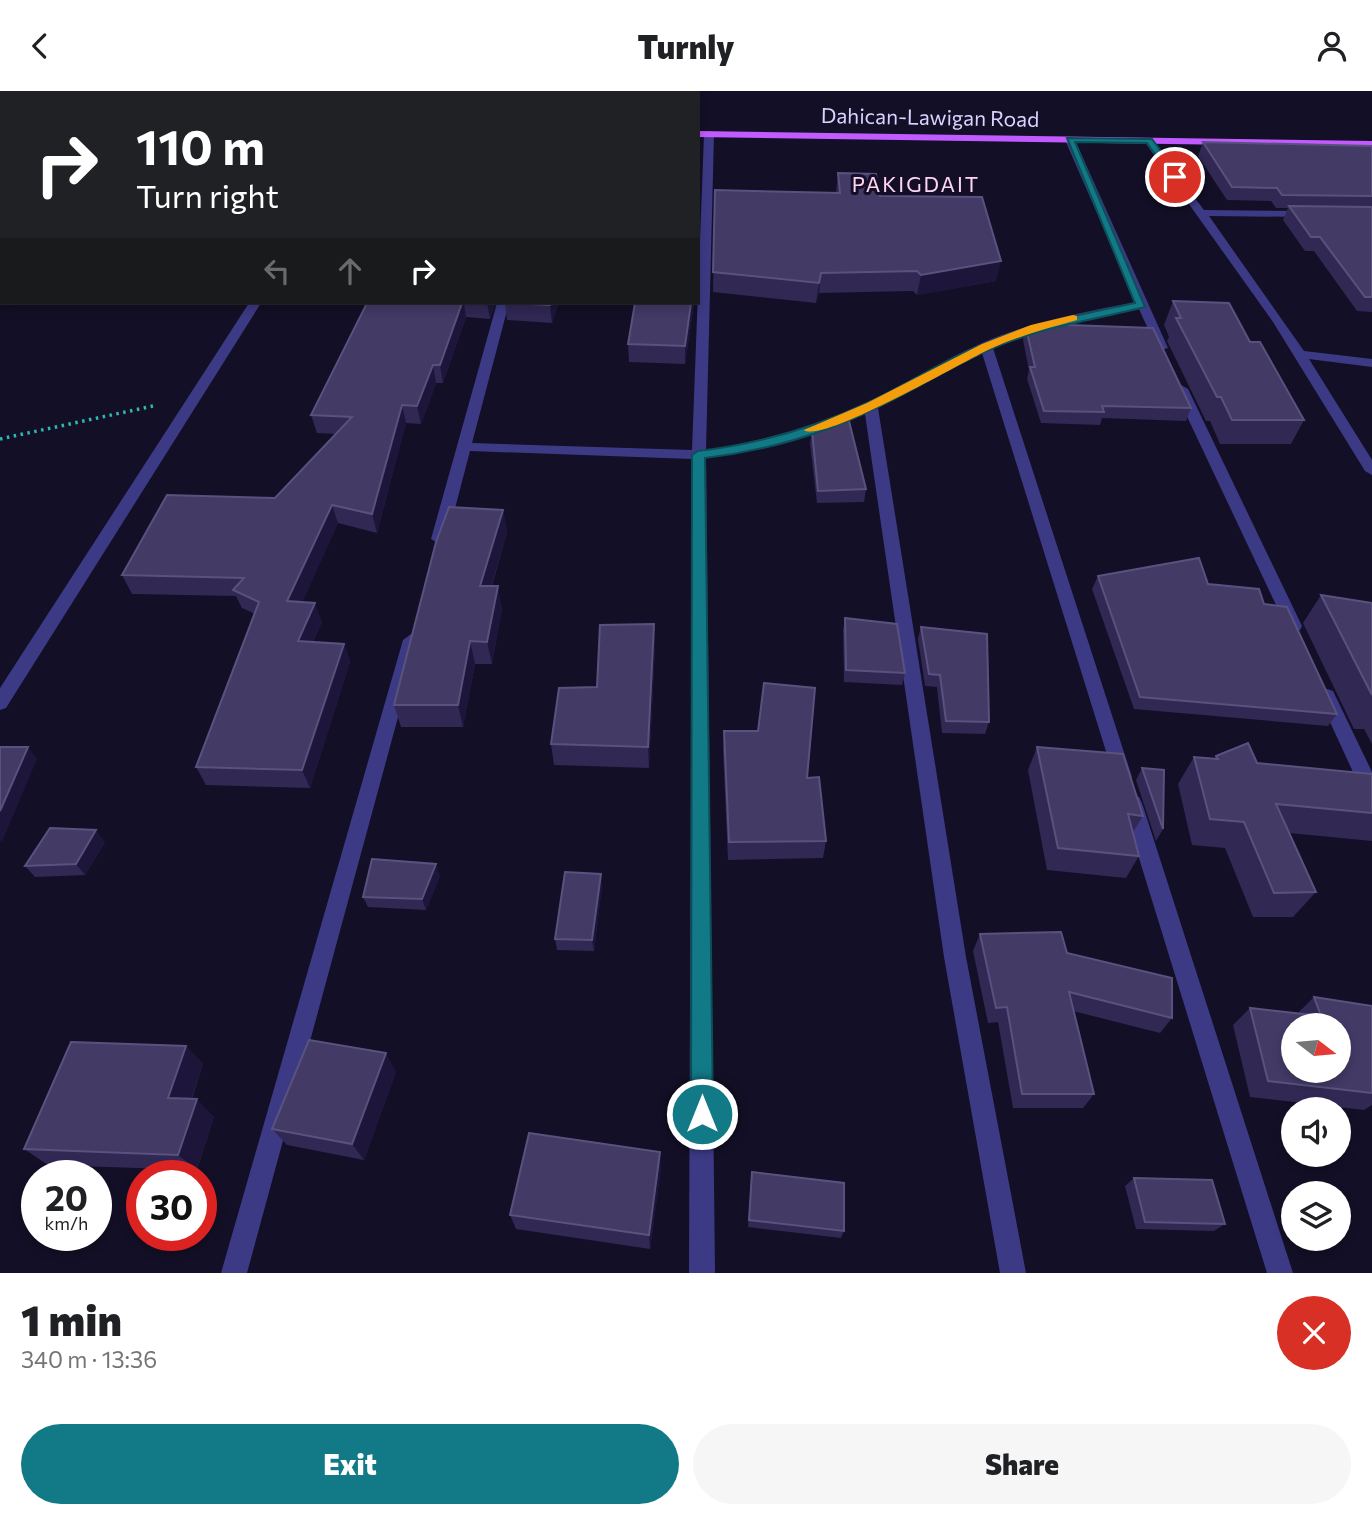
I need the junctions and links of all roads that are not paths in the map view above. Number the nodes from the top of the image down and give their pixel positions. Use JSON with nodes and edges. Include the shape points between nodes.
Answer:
{"nodes":[{"id":1,"x":704,"y":134,"type":"edge"},
{"id":2,"x":1070,"y":140,"type":"junction"},
{"id":3,"x":1149,"y":141,"type":"junction"},
{"id":4,"x":1372,"y":144,"type":"edge"},
{"id":5,"x":1201,"y":213,"type":"junction"},
{"id":6,"x":1319,"y":214,"type":"edge"},
{"id":7,"x":254,"y":305,"type":"edge"},
{"id":8,"x":502,"y":305,"type":"edge"},
{"id":9,"x":1141,"y":305,"type":"junction"},
{"id":10,"x":986,"y":347,"type":"junction"},
{"id":11,"x":1300,"y":354,"type":"junction"},
{"id":12,"x":1372,"y":363,"type":"edge"},
{"id":13,"x":871,"y":406,"type":"junction"},
{"id":14,"x":464,"y":447,"type":"junction"},
{"id":15,"x":698,"y":455,"type":"junction"},
{"id":16,"x":1372,"y":471,"type":"edge"},
{"id":17,"x":435,"y":555,"type":"edge"},
{"id":18,"x":416,"y":622,"type":"edge"},
{"id":19,"x":1301,"y":642,"type":"edge"},
{"id":20,"x":1319,"y":679,"type":"edge"},
{"id":21,"x":0,"y":703,"type":"edge"},
{"id":22,"x":1372,"y":792,"type":"edge"},
{"id":23,"x":234,"y":1273,"type":"edge"},
{"id":24,"x":702,"y":1273,"type":"edge"},
{"id":25,"x":1013,"y":1273,"type":"edge"},
{"id":26,"x":1280,"y":1273,"type":"edge"}],
"edges":[{"from":1,"to":2,"type":"main road","name":"Dahican-Lawigan Road"},
{"from":1,"to":15,"type":"street"},
{"from":2,"to":3,"type":"main road","name":"Dahican-Lawigan Road"},
{"from":2,"to":9,"type":"street"},
{"from":3,"to":4,"type":"main road","name":"Dahican-Lawigan Road"},
{"from":3,"to":5,"type":"street"},
{"from":5,"to":6,"type":"street"},
{"from":5,"to":11,"type":"street"},
{"from":7,"to":21,"type":"street"},
{"from":8,"to":14,"type":"street"},
{"from":9,"to":10,"type":"street","via":[[1035,328]]},
{"from":9,"to":19,"type":"street"},
{"from":10,"to":13,"type":"street"},
{"from":10,"to":26,"type":"street"},
{"from":11,"to":12,"type":"street"},
{"from":11,"to":16,"type":"street"},
{"from":13,"to":15,"type":"street","via":[[777,442]]},
{"from":13,"to":25,"type":"street","via":[[950,930]]},
{"from":14,"to":15,"type":"street"},
{"from":14,"to":17,"type":"street"},
{"from":15,"to":24,"type":"street"},
{"from":18,"to":23,"type":"street"},
{"from":20,"to":22,"type":"street"}]}
